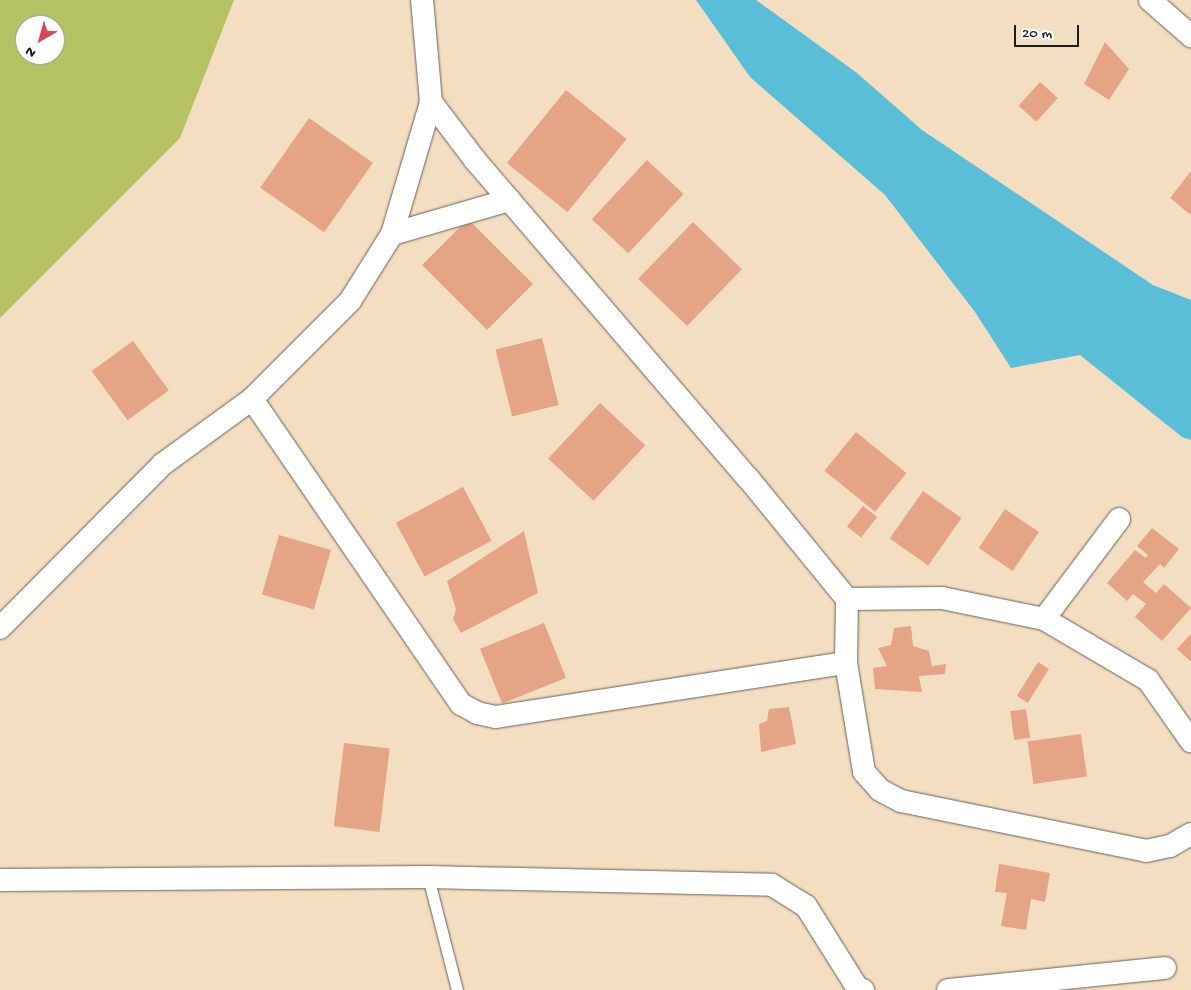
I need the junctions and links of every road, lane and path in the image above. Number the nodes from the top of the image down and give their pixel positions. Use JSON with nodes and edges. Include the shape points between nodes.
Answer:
{"nodes":[{"id":1,"x":422,"y":0,"type":"edge"},
{"id":2,"x":1150,"y":0,"type":"edge"},
{"id":3,"x":1191,"y":36,"type":"edge"},
{"id":4,"x":431,"y":102,"type":"junction"},
{"id":5,"x":509,"y":200,"type":"junction"},
{"id":6,"x":392,"y":234,"type":"junction"},
{"id":7,"x":252,"y":399,"type":"junction"},
{"id":8,"x":1119,"y":520,"type":"dead end"},
{"id":9,"x":847,"y":599,"type":"junction"},
{"id":10,"x":1044,"y":619,"type":"junction"},
{"id":11,"x":0,"y":628,"type":"edge"},
{"id":12,"x":846,"y":663,"type":"junction"},
{"id":13,"x":1191,"y":741,"type":"edge"},
{"id":14,"x":1191,"y":834,"type":"edge"},
{"id":15,"x":428,"y":877,"type":"junction"},
{"id":16,"x":0,"y":880,"type":"edge"},
{"id":17,"x":1165,"y":968,"type":"dead end"},
{"id":18,"x":457,"y":990,"type":"edge"},
{"id":19,"x":863,"y":990,"type":"edge"},
{"id":20,"x":948,"y":990,"type":"edge"}],
"edges":[{"from":1,"to":4,"type":"street"},
{"from":2,"to":3,"type":"street"},
{"from":4,"to":5,"type":"street"},
{"from":4,"to":6,"type":"street"},
{"from":5,"to":6,"type":"street"},
{"from":5,"to":9,"type":"street","via":[[742,471]]},
{"from":6,"to":7,"type":"street","via":[[350,302]]},
{"from":7,"to":11,"type":"street","via":[[163,464]]},
{"from":7,"to":12,"type":"street","via":[[461,704],[477,713],[496,717]]},
{"from":8,"to":10,"type":"street"},
{"from":9,"to":10,"type":"street","via":[[942,598]]},
{"from":9,"to":12,"type":"street"},
{"from":10,"to":13,"type":"street","via":[[1148,680]]},
{"from":12,"to":14,"type":"street","via":[[864,772],[880,790],[900,801],[1146,850],[1170,846]]},
{"from":15,"to":16,"type":"street"},
{"from":15,"to":18,"type":"lane"},
{"from":15,"to":19,"type":"street","via":[[772,885],[806,906],[858,989]]},
{"from":17,"to":20,"type":"street"}]}
